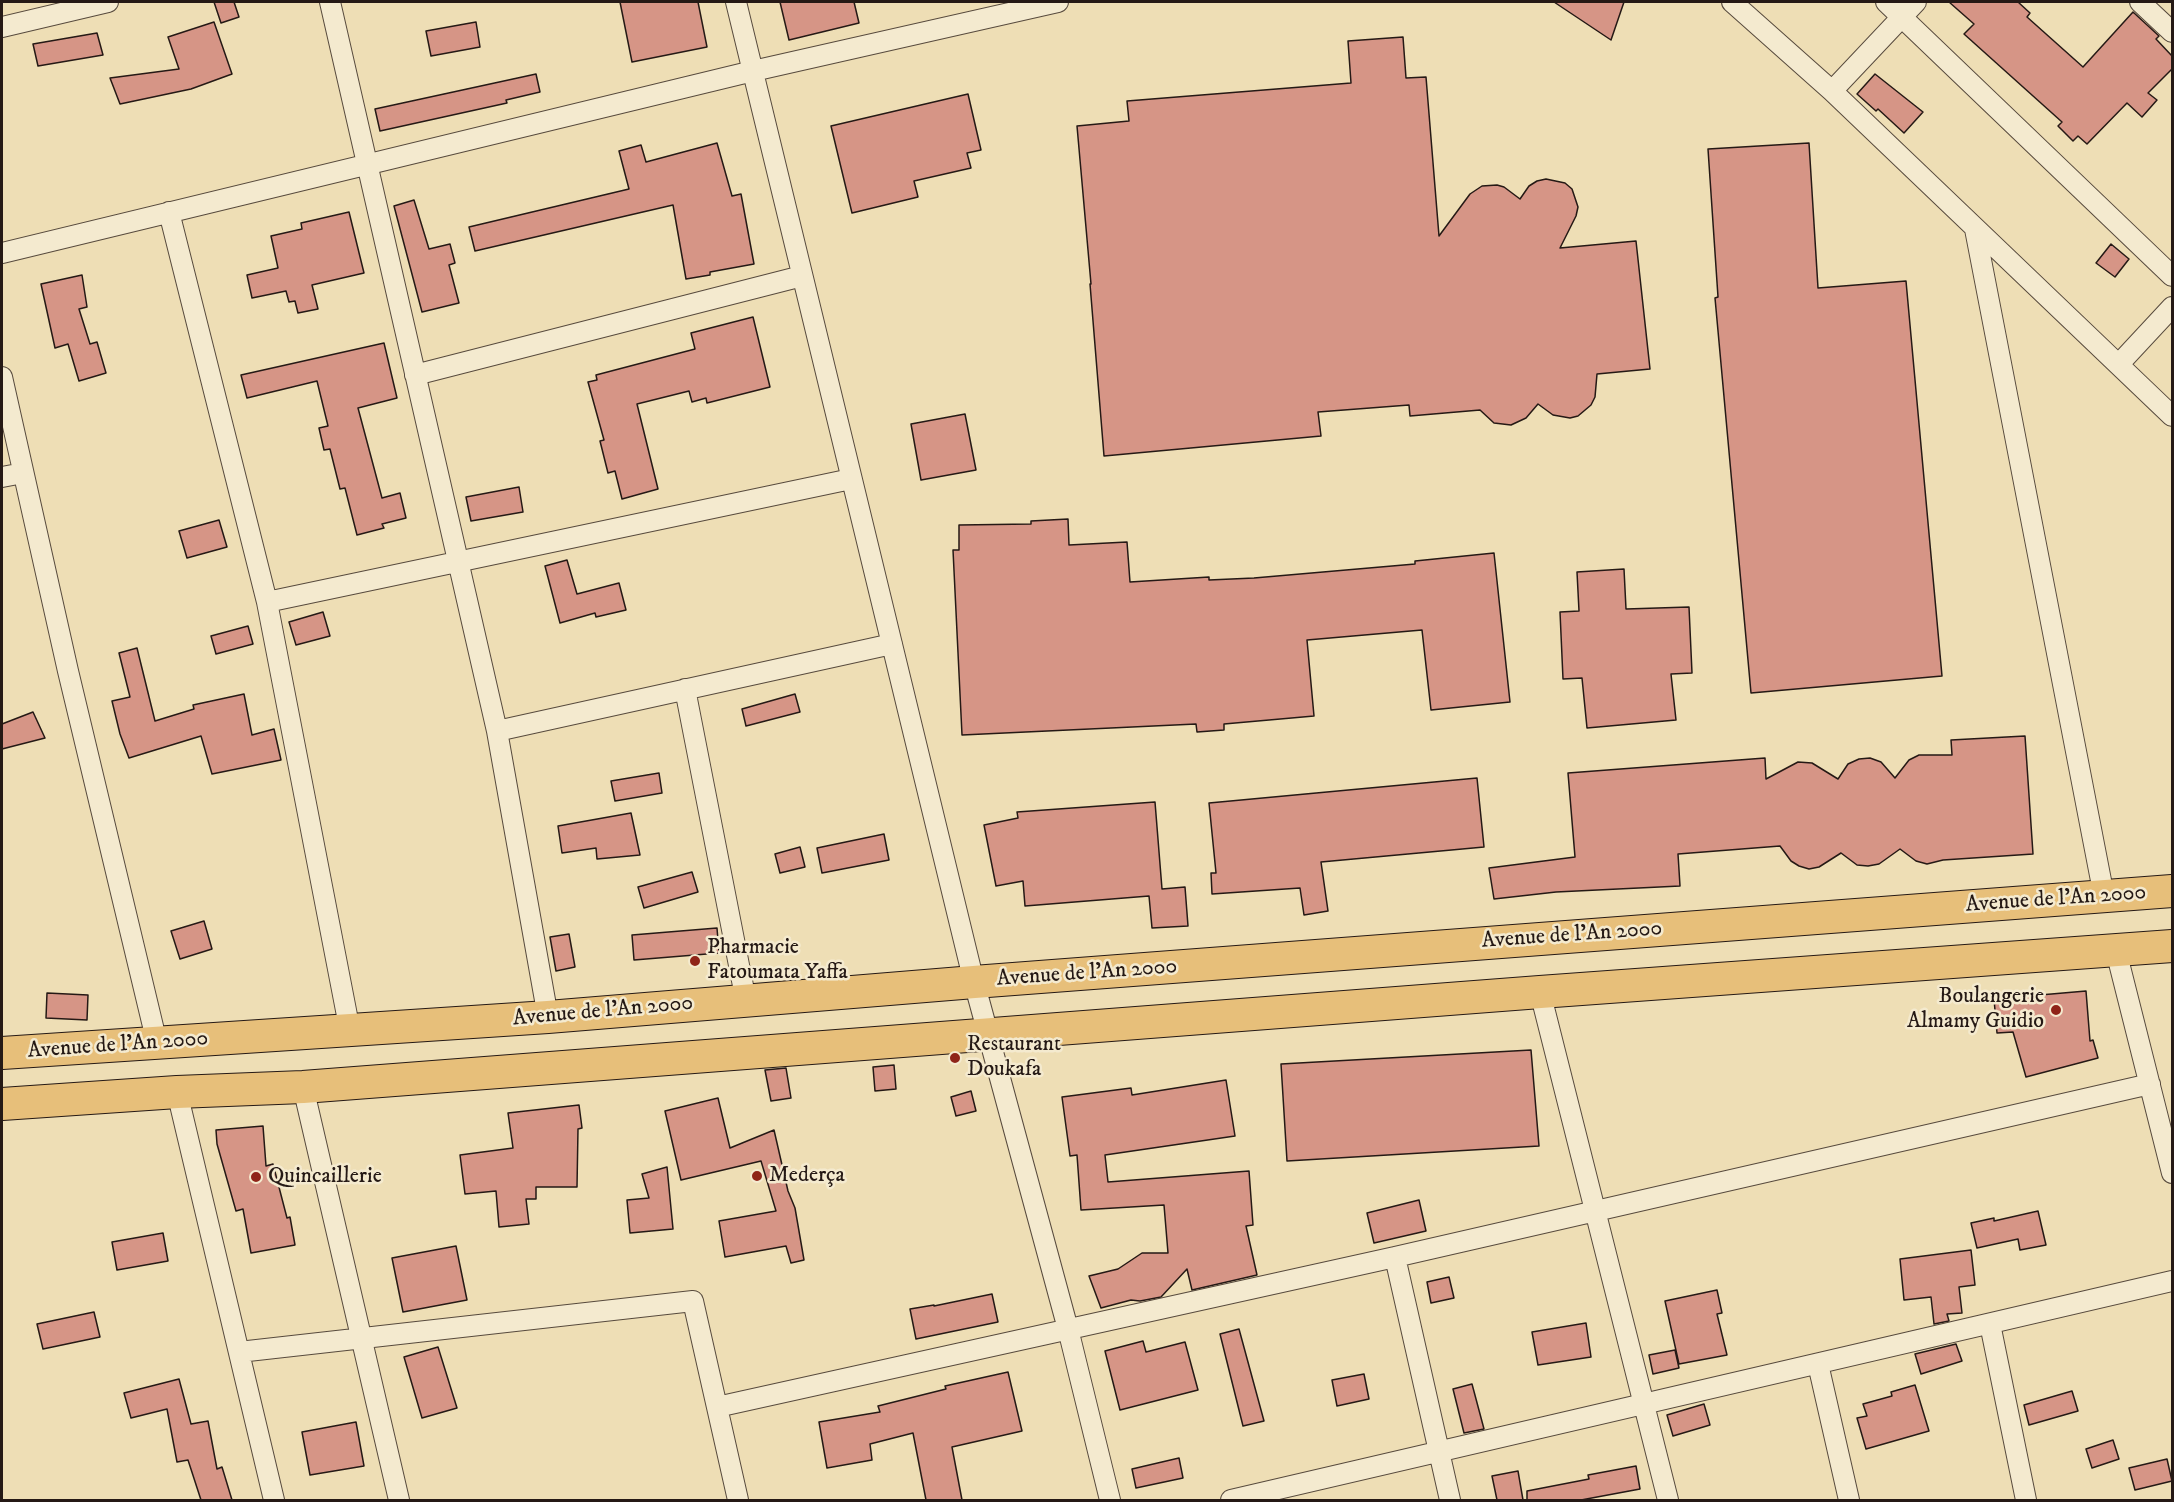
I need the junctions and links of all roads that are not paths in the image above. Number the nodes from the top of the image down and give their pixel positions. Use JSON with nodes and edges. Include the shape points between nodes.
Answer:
{"nodes":[{"id":1,"x":108,"y":2,"type":"edge"},
{"id":2,"x":330,"y":2,"type":"edge"},
{"id":3,"x":736,"y":2,"type":"edge"},
{"id":4,"x":1058,"y":2,"type":"edge"},
{"id":5,"x":1732,"y":2,"type":"edge"},
{"id":6,"x":1886,"y":2,"type":"edge"},
{"id":7,"x":1916,"y":2,"type":"edge"},
{"id":8,"x":2140,"y":2,"type":"edge"},
{"id":9,"x":1901,"y":16,"type":"junction"},
{"id":10,"x":2,"y":27,"type":"edge"},
{"id":11,"x":2172,"y":32,"type":"edge"},
{"id":12,"x":753,"y":71,"type":"junction"},
{"id":13,"x":1832,"y":91,"type":"junction"},
{"id":14,"x":367,"y":165,"type":"junction"},
{"id":15,"x":169,"y":212,"type":"junction"},
{"id":16,"x":1975,"y":229,"type":"junction"},
{"id":17,"x":2,"y":253,"type":"edge"},
{"id":18,"x":802,"y":276,"type":"junction"},
{"id":19,"x":2172,"y":276,"type":"edge"},
{"id":20,"x":2172,"y":307,"type":"edge"},
{"id":21,"x":2119,"y":364,"type":"junction"},
{"id":22,"x":415,"y":375,"type":"junction"},
{"id":23,"x":2,"y":377,"type":"edge"},
{"id":24,"x":2172,"y":416,"type":"edge"},
{"id":25,"x":23,"y":472,"type":"junction"},
{"id":26,"x":2,"y":477,"type":"edge"},
{"id":27,"x":852,"y":479,"type":"junction"},
{"id":28,"x":458,"y":562,"type":"junction"},
{"id":29,"x":267,"y":602,"type":"junction"},
{"id":30,"x":892,"y":644,"type":"junction"},
{"id":31,"x":685,"y":689,"type":"junction"},
{"id":32,"x":497,"y":731,"type":"junction"},
{"id":33,"x":2172,"y":891,"type":"edge"},
{"id":34,"x":2104,"y":896,"type":"junction"},
{"id":35,"x":2172,"y":946,"type":"edge"},
{"id":36,"x":2116,"y":951,"type":"junction"},
{"id":37,"x":974,"y":982,"type":"junction"},
{"id":38,"x":1540,"y":992,"type":"junction"},
{"id":39,"x":746,"y":1001,"type":"junction"},
{"id":40,"x":548,"y":1017,"type":"junction"},
{"id":41,"x":350,"y":1031,"type":"junction"},
{"id":42,"x":989,"y":1034,"type":"junction"},
{"id":43,"x":157,"y":1043,"type":"junction"},
{"id":44,"x":2,"y":1053,"type":"edge"},
{"id":45,"x":2150,"y":1084,"type":"junction"},
{"id":46,"x":303,"y":1087,"type":"junction"},
{"id":47,"x":177,"y":1092,"type":"junction"},
{"id":48,"x":2,"y":1104,"type":"edge"},
{"id":49,"x":2172,"y":1173,"type":"edge"},
{"id":50,"x":1594,"y":1210,"type":"junction"},
{"id":51,"x":1395,"y":1257,"type":"junction"},
{"id":52,"x":2172,"y":1281,"type":"edge"},
{"id":53,"x":1990,"y":1324,"type":"junction"},
{"id":54,"x":1068,"y":1329,"type":"junction"},
{"id":55,"x":362,"y":1338,"type":"junction"},
{"id":56,"x":239,"y":1352,"type":"junction"},
{"id":57,"x":1818,"y":1364,"type":"junction"},
{"id":58,"x":1644,"y":1405,"type":"junction"},
{"id":59,"x":717,"y":1407,"type":"junction"},
{"id":60,"x":1439,"y":1452,"type":"junction"},
{"id":61,"x":274,"y":1500,"type":"edge"},
{"id":62,"x":399,"y":1500,"type":"edge"},
{"id":63,"x":738,"y":1500,"type":"edge"},
{"id":64,"x":1110,"y":1500,"type":"edge"},
{"id":65,"x":1231,"y":1500,"type":"edge"},
{"id":66,"x":1450,"y":1500,"type":"edge"},
{"id":67,"x":1668,"y":1500,"type":"edge"},
{"id":68,"x":1849,"y":1500,"type":"edge"},
{"id":69,"x":2026,"y":1500,"type":"edge"}],
"edges":[{"from":1,"to":10,"type":"street"},
{"from":2,"to":14,"type":"street"},
{"from":3,"to":12,"type":"street"},
{"from":4,"to":12,"type":"street"},
{"from":5,"to":13,"type":"street"},
{"from":6,"to":9,"type":"street"},
{"from":7,"to":9,"type":"street"},
{"from":8,"to":11,"type":"street"},
{"from":9,"to":13,"type":"street"},
{"from":9,"to":19,"type":"street"},
{"from":12,"to":14,"type":"street"},
{"from":12,"to":18,"type":"street"},
{"from":13,"to":16,"type":"street"},
{"from":14,"to":15,"type":"street"},
{"from":14,"to":22,"type":"street"},
{"from":15,"to":17,"type":"street"},
{"from":15,"to":29,"type":"street"},
{"from":16,"to":21,"type":"street"},
{"from":16,"to":34,"type":"street"},
{"from":18,"to":22,"type":"street"},
{"from":18,"to":27,"type":"street"},
{"from":20,"to":21,"type":"street"},
{"from":21,"to":24,"type":"street"},
{"from":22,"to":28,"type":"street"},
{"from":23,"to":25,"type":"street"},
{"from":25,"to":26,"type":"street"},
{"from":25,"to":43,"type":"street"},
{"from":27,"to":28,"type":"street"},
{"from":27,"to":30,"type":"street"},
{"from":28,"to":29,"type":"street"},
{"from":28,"to":32,"type":"street"},
{"from":29,"to":41,"type":"street"},
{"from":30,"to":31,"type":"street"},
{"from":30,"to":37,"type":"street"},
{"from":31,"to":32,"type":"street"},
{"from":31,"to":39,"type":"street"},
{"from":32,"to":40,"type":"street"},
{"from":33,"to":34,"type":"main road","name":"Avenue de l'An 2000"},
{"from":34,"to":37,"type":"main road","name":"Avenue de l'An 2000"},
{"from":35,"to":36,"type":"main road"},
{"from":36,"to":38,"type":"main road"},
{"from":36,"to":45,"type":"street"},
{"from":37,"to":39,"type":"main road","name":"Avenue de l'An 2000"},
{"from":37,"to":42,"type":"street"},
{"from":38,"to":42,"type":"main road"},
{"from":38,"to":50,"type":"street"},
{"from":39,"to":40,"type":"main road","name":"Avenue de l'An 2000"},
{"from":40,"to":41,"type":"main road","name":"Avenue de l'An 2000"},
{"from":41,"to":43,"type":"main road","name":"Avenue de l'An 2000"},
{"from":42,"to":46,"type":"main road"},
{"from":42,"to":54,"type":"street"},
{"from":43,"to":44,"type":"main road","name":"Avenue de l'An 2000"},
{"from":45,"to":49,"type":"street"},
{"from":45,"to":50,"type":"street"},
{"from":46,"to":47,"type":"main road"},
{"from":46,"to":55,"type":"street"},
{"from":47,"to":48,"type":"main road"},
{"from":47,"to":56,"type":"street"},
{"from":50,"to":51,"type":"street"},
{"from":50,"to":58,"type":"street"},
{"from":51,"to":54,"type":"street"},
{"from":51,"to":60,"type":"street"},
{"from":52,"to":53,"type":"street"},
{"from":53,"to":57,"type":"street"},
{"from":53,"to":69,"type":"street"},
{"from":54,"to":59,"type":"street"},
{"from":54,"to":64,"type":"street"},
{"from":55,"to":56,"type":"street"},
{"from":55,"to":59,"type":"street","via":[[693,1301]]},
{"from":55,"to":62,"type":"street"},
{"from":56,"to":61,"type":"street"},
{"from":57,"to":58,"type":"street"},
{"from":57,"to":68,"type":"street"},
{"from":58,"to":60,"type":"street"},
{"from":58,"to":67,"type":"street"},
{"from":59,"to":63,"type":"street"},
{"from":60,"to":65,"type":"street"},
{"from":60,"to":66,"type":"street"}]}
